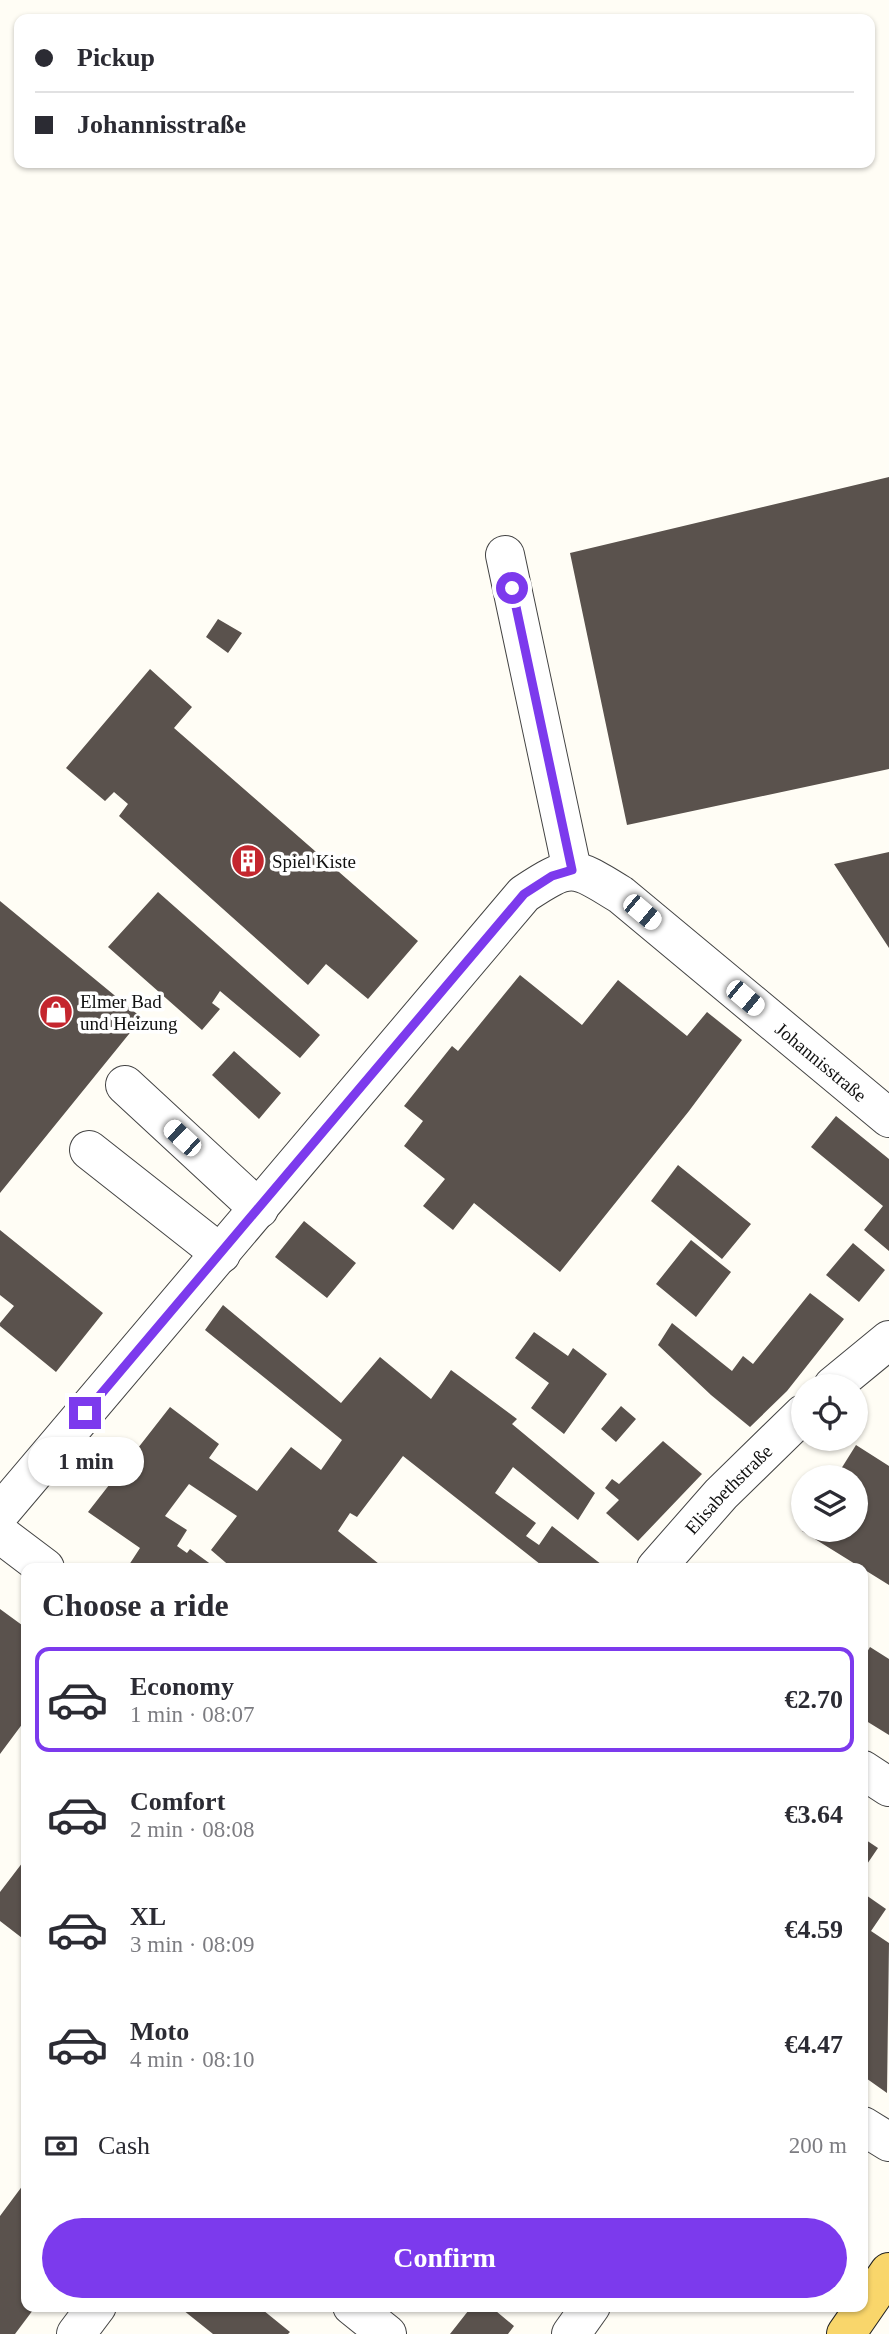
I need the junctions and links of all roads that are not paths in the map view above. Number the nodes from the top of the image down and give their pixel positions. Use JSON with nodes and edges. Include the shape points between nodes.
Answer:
{"nodes":[{"id":1,"x":505,"y":555,"type":"dead end"},
{"id":2,"x":572,"y":870,"type":"junction"},
{"id":3,"x":125,"y":1085,"type":"dead end"},
{"id":4,"x":889,"y":1118,"type":"edge"},
{"id":5,"x":89,"y":1150,"type":"dead end"},
{"id":6,"x":258,"y":1209,"type":"junction"},
{"id":7,"x":221,"y":1254,"type":"junction"},
{"id":8,"x":889,"y":1340,"type":"edge"},
{"id":9,"x":847,"y":1374,"type":"edge"},
{"id":10,"x":791,"y":1426,"type":"edge"},
{"id":11,"x":0,"y":1513,"type":"edge"},
{"id":12,"x":0,"y":1534,"type":"edge"},
{"id":13,"x":38,"y":1563,"type":"edge"},
{"id":14,"x":660,"y":1563,"type":"edge"},
{"id":15,"x":868,"y":1773,"type":"edge"},
{"id":16,"x":889,"y":1787,"type":"edge"},
{"id":17,"x":868,"y":2129,"type":"edge"},
{"id":18,"x":889,"y":2142,"type":"edge"},
{"id":19,"x":889,"y":2272,"type":"edge"},
{"id":20,"x":868,"y":2302,"type":"edge"},
{"id":21,"x":92,"y":2312,"type":"edge"},
{"id":22,"x":360,"y":2312,"type":"edge"},
{"id":23,"x":587,"y":2312,"type":"edge"},
{"id":24,"x":861,"y":2312,"type":"edge"},
{"id":25,"x":76,"y":2334,"type":"edge"},
{"id":26,"x":387,"y":2334,"type":"edge"},
{"id":27,"x":571,"y":2334,"type":"edge"},
{"id":28,"x":846,"y":2334,"type":"edge"}],
"edges":[{"from":1,"to":2,"type":"street"},
{"from":2,"to":4,"type":"street","name":"Johannisstraße","via":[[621,895]]},
{"from":2,"to":6,"type":"street","via":[[552,876],[524,894]]},
{"from":3,"to":6,"type":"street"},
{"from":5,"to":7,"type":"street"},
{"from":6,"to":7,"type":"street"},
{"from":7,"to":11,"type":"street"},
{"from":8,"to":9,"type":"street"},
{"from":10,"to":14,"type":"street","name":"Elisabethstraße","via":[[721,1494]]},
{"from":12,"to":13,"type":"street"},
{"from":15,"to":16,"type":"street"},
{"from":17,"to":18,"type":"street"},
{"from":19,"to":20,"type":"main road"},
{"from":21,"to":25,"type":"street"},
{"from":22,"to":26,"type":"street"},
{"from":23,"to":27,"type":"street"},
{"from":24,"to":28,"type":"main road"}]}
